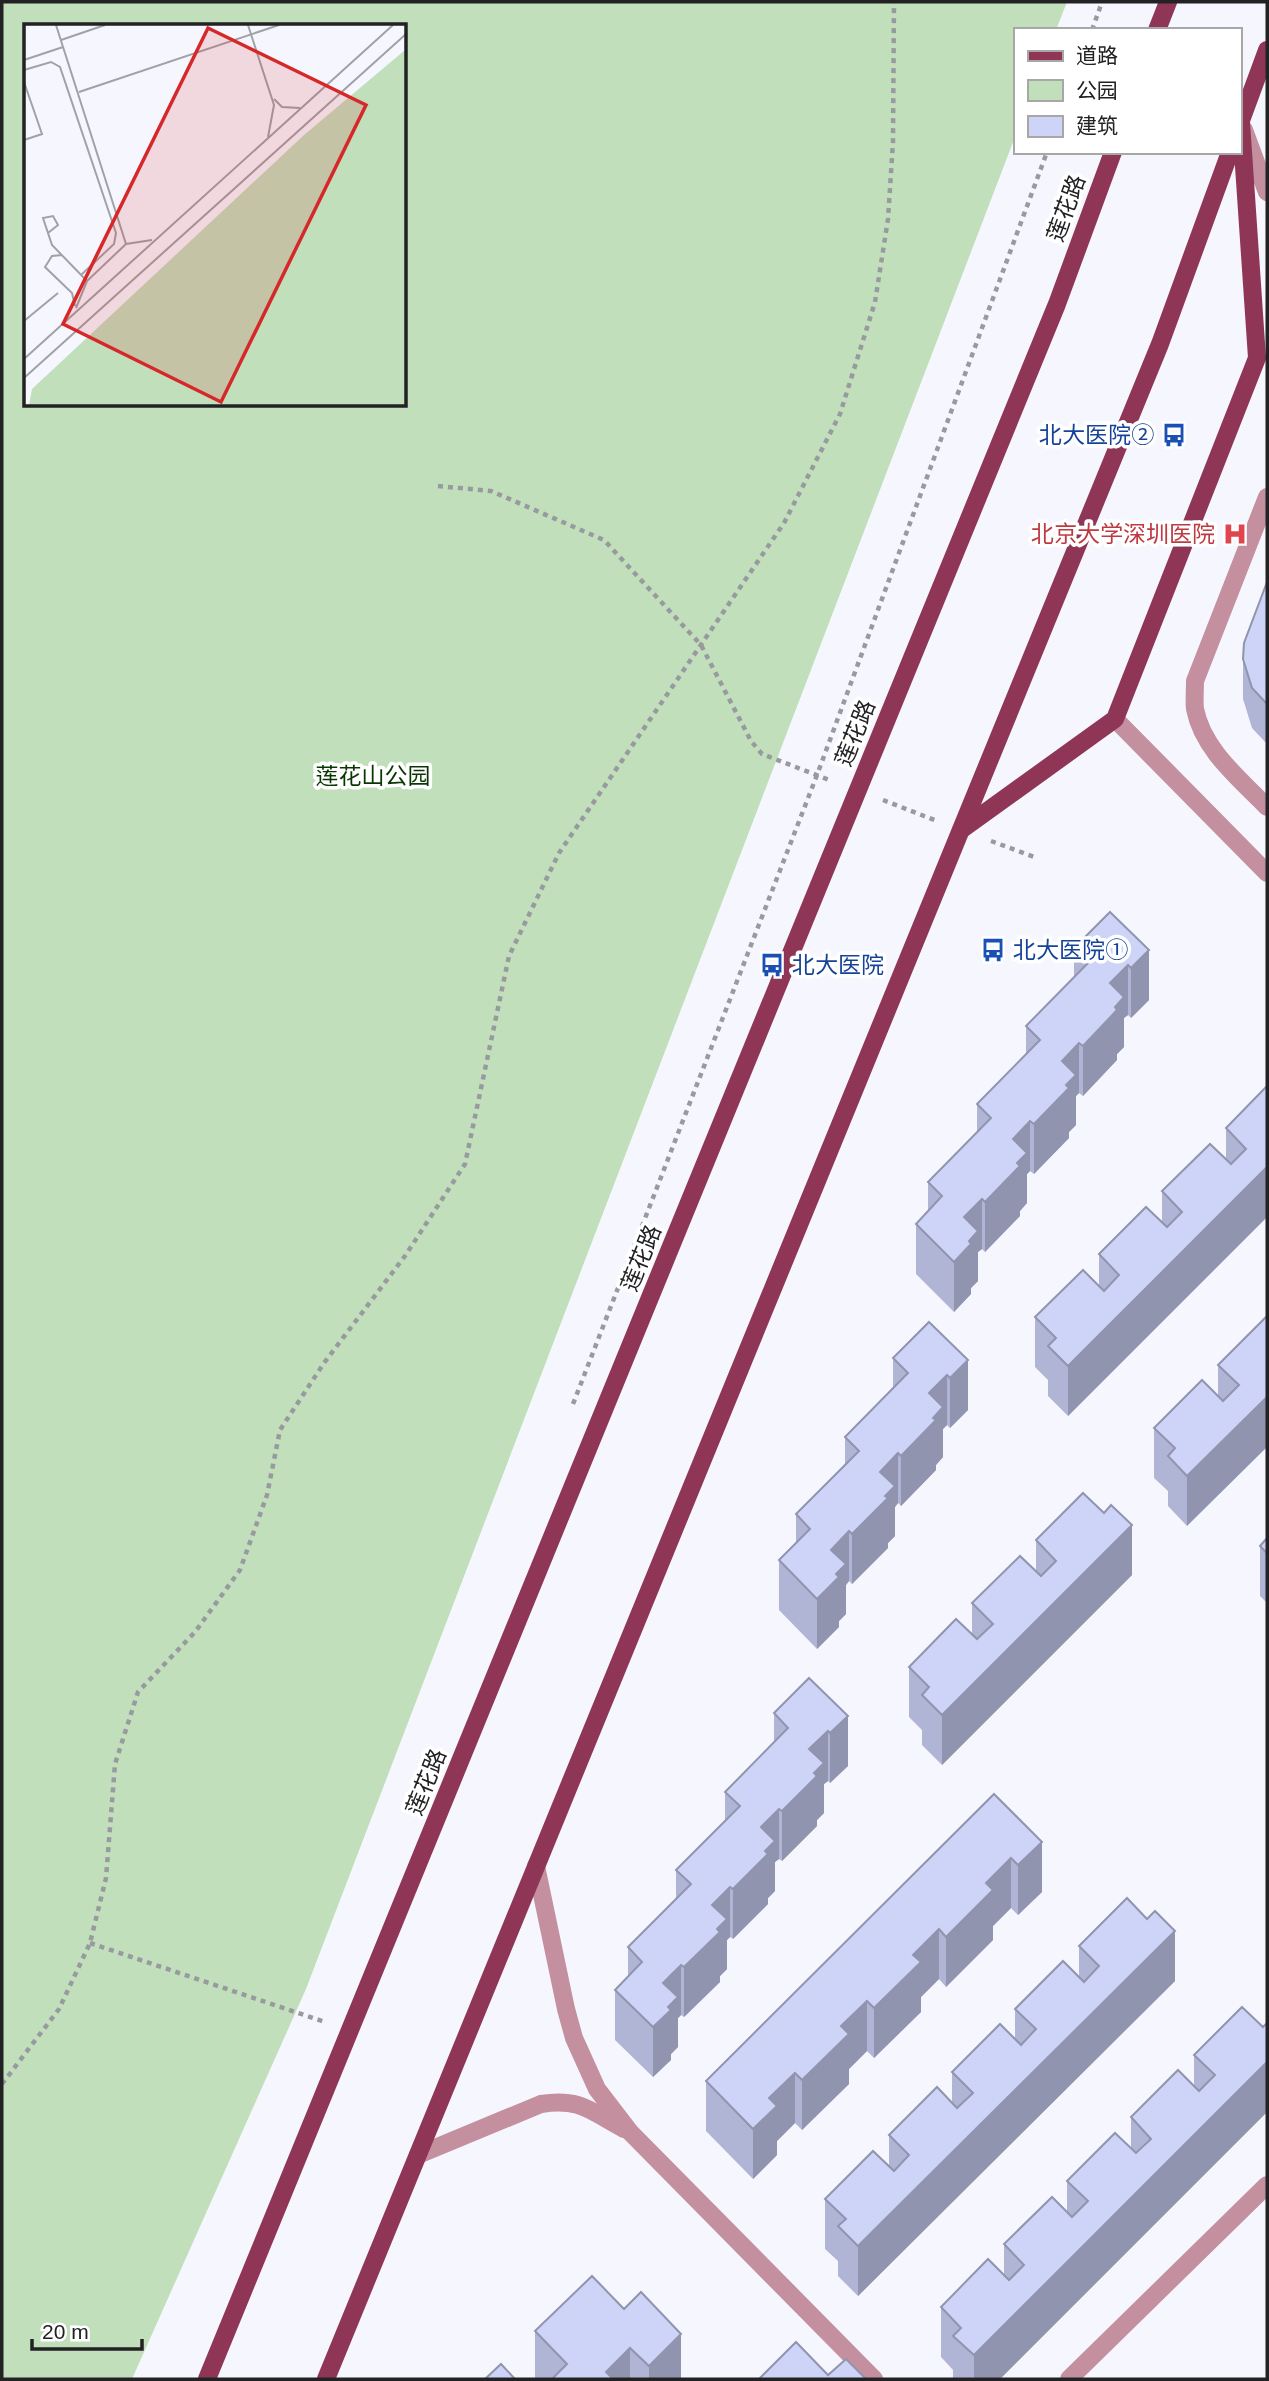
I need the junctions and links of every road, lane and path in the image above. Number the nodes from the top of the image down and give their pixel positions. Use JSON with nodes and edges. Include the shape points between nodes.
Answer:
{"nodes":[{"id":1,"x":894,"y":2,"type":"edge"},
{"id":2,"x":1102,"y":2,"type":"edge"},
{"id":3,"x":1168,"y":2,"type":"edge"},
{"id":4,"x":1093,"y":28,"type":"edge"},
{"id":5,"x":1158,"y":28,"type":"edge"},
{"id":6,"x":1267,"y":50,"type":"edge"},
{"id":7,"x":1241,"y":121,"type":"edge"},
{"id":8,"x":1241,"y":127,"type":"edge"},
{"id":9,"x":1241,"y":135,"type":"edge"},
{"id":10,"x":1046,"y":154,"type":"edge"},
{"id":11,"x":1112,"y":154,"type":"edge"},
{"id":12,"x":1229,"y":154,"type":"edge"},
{"id":13,"x":1267,"y":192,"type":"edge"},
{"id":14,"x":1262,"y":360,"type":"edge"},
{"id":15,"x":438,"y":486,"type":"dead end"},
{"id":16,"x":1267,"y":497,"type":"edge"},
{"id":17,"x":701,"y":645,"type":"junction"},
{"id":18,"x":1115,"y":719,"type":"junction"},
{"id":19,"x":817,"y":775,"type":"junction"},
{"id":20,"x":858,"y":791,"type":"junction"},
{"id":21,"x":1267,"y":807,"type":"edge"},
{"id":22,"x":961,"y":830,"type":"junction"},
{"id":23,"x":1034,"y":858,"type":"dead end"},
{"id":24,"x":1267,"y":873,"type":"edge"},
{"id":25,"x":569,"y":1415,"type":"dead end"},
{"id":26,"x":536,"y":1866,"type":"junction"},
{"id":27,"x":90,"y":1943,"type":"junction"},
{"id":28,"x":351,"y":2030,"type":"junction"},
{"id":29,"x":2,"y":2084,"type":"edge"},
{"id":30,"x":630,"y":2132,"type":"junction"},
{"id":31,"x":418,"y":2155,"type":"junction"},
{"id":32,"x":1267,"y":2185,"type":"edge"},
{"id":33,"x":207,"y":2379,"type":"edge"},
{"id":34,"x":326,"y":2379,"type":"edge"},
{"id":35,"x":874,"y":2379,"type":"edge"},
{"id":36,"x":1069,"y":2379,"type":"edge"}],
"edges":[{"from":1,"to":17,"type":"path","via":[[893,142],[888,219],[875,302],[840,414],[784,523]]},
{"from":2,"to":4,"type":"path"},
{"from":3,"to":5,"type":"main road"},
{"from":6,"to":7,"type":"main road"},
{"from":8,"to":13,"type":"street"},
{"from":9,"to":14,"type":"main road"},
{"from":10,"to":19,"type":"path"},
{"from":11,"to":20,"type":"main road","name":"莲花路","via":[[1057,304]]},
{"from":12,"to":22,"type":"main road","via":[[1160,344]]},
{"from":14,"to":18,"type":"main road"},
{"from":15,"to":17,"type":"path","via":[[491,491],[604,540]]},
{"from":16,"to":21,"type":"street","via":[[1195,681],[1195,709],[1206,737],[1218,757]]},
{"from":17,"to":19,"type":"path","via":[[762,754]]},
{"from":17,"to":27,"type":"path","via":[[559,853],[509,956],[465,1164],[280,1430],[267,1495],[240,1570],[195,1632],[138,1692],[115,1764],[106,1878]]},
{"from":18,"to":22,"type":"main road"},
{"from":18,"to":24,"type":"street"},
{"from":19,"to":20,"type":"path"},
{"from":19,"to":25,"type":"path"},
{"from":20,"to":22,"type":"path"},
{"from":20,"to":28,"type":"main road","name":"莲花路"},
{"from":22,"to":23,"type":"path"},
{"from":22,"to":26,"type":"main road"},
{"from":26,"to":30,"type":"street","via":[[574,2038],[597,2089]]},
{"from":26,"to":31,"type":"main road"},
{"from":27,"to":28,"type":"path"},
{"from":27,"to":29,"type":"path","via":[[60,2009]]},
{"from":28,"to":33,"type":"main road","name":"莲花路"},
{"from":30,"to":31,"type":"street","via":[[584,2106],[554,2102]]},
{"from":30,"to":35,"type":"street"},
{"from":31,"to":34,"type":"main road"},
{"from":32,"to":36,"type":"street"}]}
